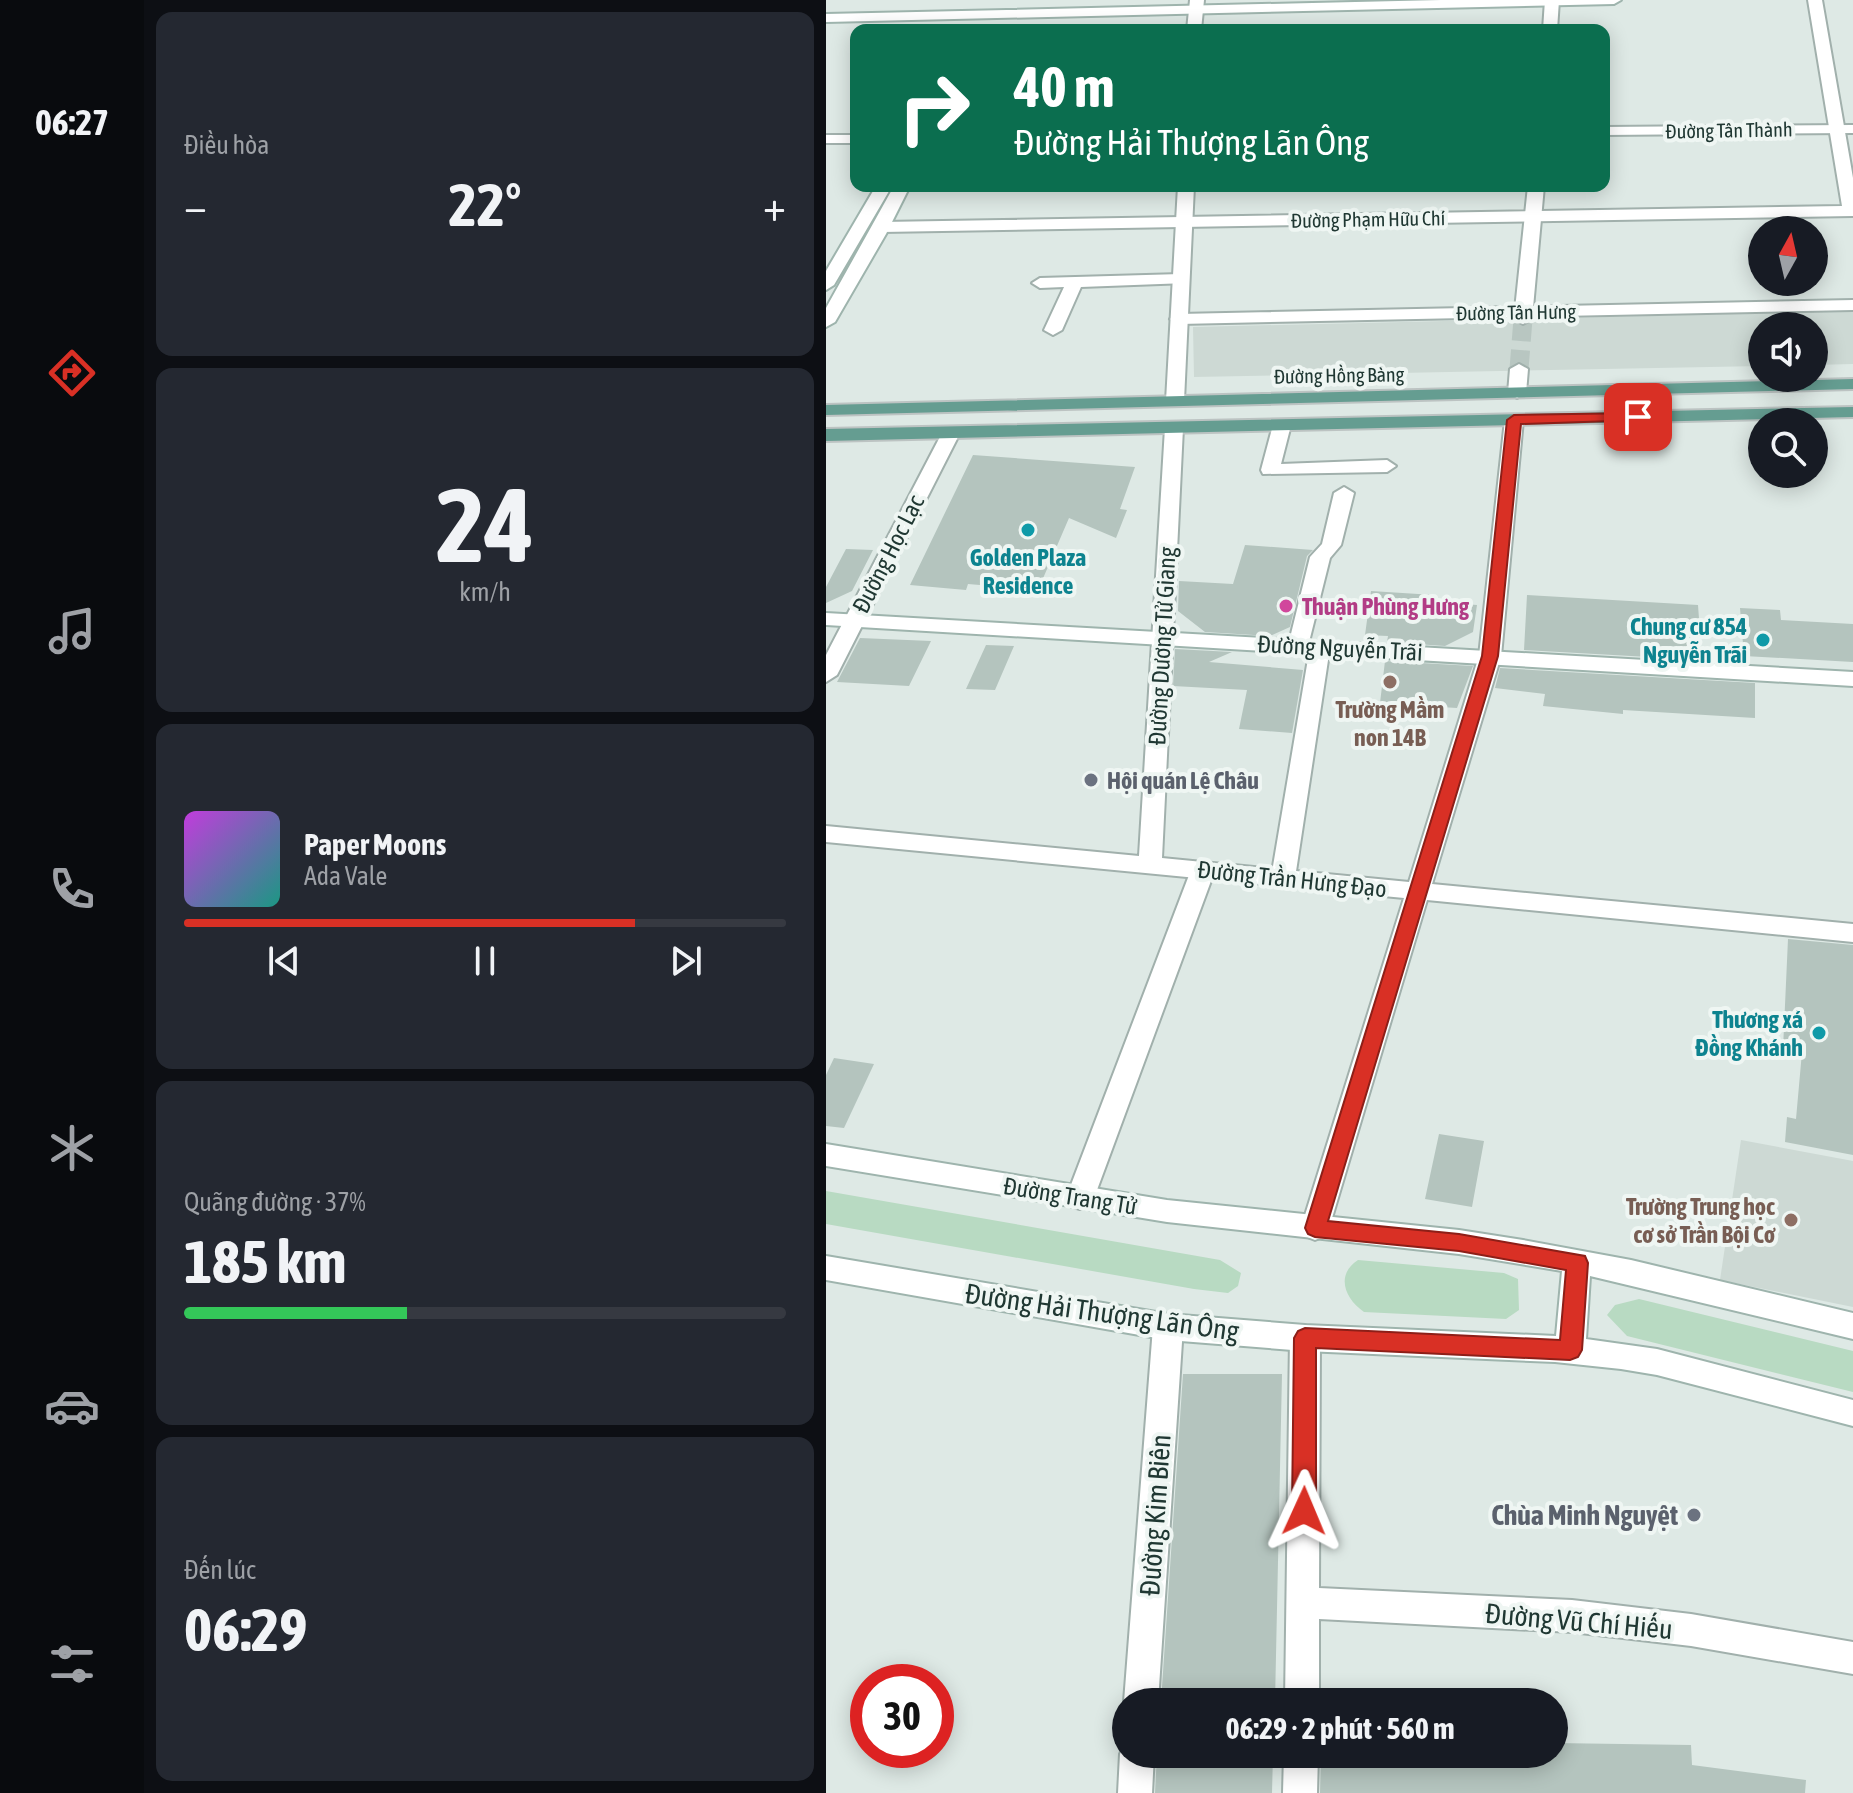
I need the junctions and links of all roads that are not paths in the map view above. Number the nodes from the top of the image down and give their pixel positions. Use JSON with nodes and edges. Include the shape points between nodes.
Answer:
{"nodes":[{"id":1,"x":983,"y":0,"type":"edge"},
{"id":2,"x":999,"y":0,"type":"edge"},
{"id":3,"x":1614,"y":0,"type":"edge"},
{"id":4,"x":1815,"y":0,"type":"edge"},
{"id":5,"x":1552,"y":1,"type":"edge"},
{"id":6,"x":1455,"y":2,"type":"edge"},
{"id":7,"x":1196,"y":5,"type":"edge"},
{"id":8,"x":977,"y":14,"type":"junction"},
{"id":9,"x":993,"y":14,"type":"junction"},
{"id":10,"x":826,"y":18,"type":"edge"},
{"id":11,"x":972,"y":24,"type":"edge"},
{"id":12,"x":989,"y":24,"type":"edge"},
{"id":13,"x":1550,"y":24,"type":"edge"},
{"id":14,"x":1845,"y":129,"type":"edge"},
{"id":15,"x":1610,"y":131,"type":"edge"},
{"id":16,"x":826,"y":139,"type":"edge"},
{"id":17,"x":850,"y":139,"type":"edge"},
{"id":18,"x":881,"y":192,"type":"edge"},
{"id":19,"x":899,"y":192,"type":"edge"},
{"id":20,"x":1186,"y":192,"type":"edge"},
{"id":21,"x":1535,"y":192,"type":"edge"},
{"id":22,"x":1852,"y":211,"type":"edge"},
{"id":23,"x":1533,"y":216,"type":"junction"},
{"id":24,"x":1184,"y":222,"type":"junction"},
{"id":25,"x":862,"y":227,"type":"junction"},
{"id":26,"x":882,"y":227,"type":"junction"},
{"id":27,"x":1181,"y":279,"type":"junction"},
{"id":28,"x":1075,"y":282,"type":"junction"},
{"id":29,"x":1040,"y":283,"type":"dead end"},
{"id":30,"x":826,"y":285,"type":"edge"},
{"id":31,"x":1853,"y":305,"type":"edge"},
{"id":32,"x":1523,"y":316,"type":"junction"},
{"id":33,"x":1179,"y":319,"type":"junction"},
{"id":34,"x":826,"y":322,"type":"edge"},
{"id":35,"x":1053,"y":330,"type":"dead end"},
{"id":36,"x":1519,"y":369,"type":"tunnel mouth"},
{"id":37,"x":1853,"y":384,"type":"edge"},
{"id":38,"x":1517,"y":393,"type":"junction"},
{"id":39,"x":1175,"y":401,"type":"junction"},
{"id":40,"x":964,"y":407,"type":"junction"},
{"id":41,"x":826,"y":410,"type":"edge"},
{"id":42,"x":1853,"y":412,"type":"edge"},
{"id":43,"x":1514,"y":420,"type":"junction"},
{"id":44,"x":1282,"y":425,"type":"junction"},
{"id":45,"x":1174,"y":428,"type":"junction"},
{"id":46,"x":951,"y":433,"type":"junction"},
{"id":47,"x":826,"y":435,"type":"edge"},
{"id":48,"x":1387,"y":466,"type":"dead end"},
{"id":49,"x":1344,"y":493,"type":"dead end"},
{"id":50,"x":826,"y":619,"type":"edge"},
{"id":51,"x":854,"y":621,"type":"junction"},
{"id":52,"x":1163,"y":639,"type":"junction"},
{"id":53,"x":1309,"y":646,"type":"junction"},
{"id":54,"x":1490,"y":656,"type":"junction"},
{"id":55,"x":826,"y":675,"type":"edge"},
{"id":56,"x":1853,"y":679,"type":"edge"},
{"id":57,"x":826,"y":834,"type":"edge"},
{"id":58,"x":1150,"y":865,"type":"junction"},
{"id":59,"x":1203,"y":870,"type":"junction"},
{"id":60,"x":1283,"y":878,"type":"junction"},
{"id":61,"x":1417,"y":891,"type":"junction"},
{"id":62,"x":1853,"y":933,"type":"edge"},
{"id":63,"x":826,"y":1155,"type":"edge"},
{"id":64,"x":1080,"y":1198,"type":"junction"},
{"id":65,"x":1315,"y":1228,"type":"junction"},
{"id":66,"x":1577,"y":1263,"type":"junction"},
{"id":67,"x":826,"y":1268,"type":"edge"},
{"id":68,"x":1853,"y":1326,"type":"edge"},
{"id":69,"x":1168,"y":1327,"type":"junction"},
{"id":70,"x":1305,"y":1338,"type":"junction"},
{"id":71,"x":1570,"y":1350,"type":"junction"},
{"id":72,"x":1853,"y":1413,"type":"edge"},
{"id":73,"x":1303,"y":1603,"type":"junction"},
{"id":74,"x":1853,"y":1658,"type":"edge"},
{"id":75,"x":1142,"y":1688,"type":"edge"},
{"id":76,"x":1302,"y":1688,"type":"edge"},
{"id":77,"x":1136,"y":1768,"type":"edge"},
{"id":78,"x":1301,"y":1768,"type":"edge"},
{"id":79,"x":1135,"y":1793,"type":"edge"},
{"id":80,"x":1300,"y":1793,"type":"edge"}],
"edges":[{"from":1,"to":8,"type":"street"},
{"from":2,"to":9,"type":"street"},
{"from":3,"to":5,"type":"street"},
{"from":4,"to":14,"type":"street"},
{"from":5,"to":6,"type":"street"},
{"from":5,"to":13,"type":"street"},
{"from":6,"to":7,"type":"street"},
{"from":7,"to":9,"type":"street"},
{"from":8,"to":9,"type":"street"},
{"from":8,"to":10,"type":"street"},
{"from":8,"to":11,"type":"street"},
{"from":9,"to":12,"type":"street"},
{"from":14,"to":15,"type":"street","name":"Đường Tân Thành"},
{"from":14,"to":22,"type":"street"},
{"from":16,"to":17,"type":"street"},
{"from":18,"to":25,"type":"street"},
{"from":19,"to":26,"type":"street"},
{"from":20,"to":24,"type":"street"},
{"from":21,"to":23,"type":"street"},
{"from":22,"to":23,"type":"street","name":"Đường Phạm Hữu Chí"},
{"from":23,"to":24,"type":"street","name":"Đường Phạm Hữu Chí"},
{"from":23,"to":32,"type":"street"},
{"from":24,"to":26,"type":"street","name":"Đường Phạm Hữu Chí"},
{"from":24,"to":27,"type":"street"},
{"from":25,"to":26,"type":"street","name":"Đường Phạm Hữu Chí"},
{"from":25,"to":30,"type":"street"},
{"from":26,"to":34,"type":"street"},
{"from":27,"to":28,"type":"street"},
{"from":27,"to":33,"type":"street"},
{"from":28,"to":29,"type":"street"},
{"from":28,"to":35,"type":"street"},
{"from":31,"to":32,"type":"street","name":"Đường Tân Hưng"},
{"from":32,"to":33,"type":"street","name":"Đường Tân Hưng"},
{"from":33,"to":39,"type":"street"},
{"from":36,"to":38,"type":"street"},
{"from":37,"to":38,"type":"main road","name":"Đường Hồng Bàng"},
{"from":38,"to":39,"type":"main road","name":"Đường Hồng Bàng"},
{"from":38,"to":43,"type":"main road"},
{"from":39,"to":40,"type":"main road","name":"Đường Hồng Bàng"},
{"from":39,"to":45,"type":"main road"},
{"from":40,"to":41,"type":"main road","name":"Đường Hồng Bàng"},
{"from":40,"to":46,"type":"main road"},
{"from":42,"to":43,"type":"main road"},
{"from":43,"to":44,"type":"main road"},
{"from":43,"to":54,"type":"street"},
{"from":44,"to":45,"type":"main road"},
{"from":44,"to":48,"type":"street","via":[[1270,470]]},
{"from":45,"to":46,"type":"main road"},
{"from":45,"to":52,"type":"street","name":"Đường Dương Tử Giang"},
{"from":46,"to":47,"type":"main road"},
{"from":46,"to":51,"type":"street","name":"Đường Học Lạc"},
{"from":49,"to":53,"type":"street","via":[[1331,545],[1320,557]]},
{"from":50,"to":51,"type":"street","name":"Đường Nguyễn Trãi"},
{"from":51,"to":52,"type":"street","name":"Đường Nguyễn Trãi"},
{"from":51,"to":55,"type":"street","name":"Đường Học Lạc"},
{"from":52,"to":53,"type":"street","name":"Đường Nguyễn Trãi"},
{"from":52,"to":58,"type":"street","name":"Đường Dương Tử Giang"},
{"from":53,"to":54,"type":"street","name":"Đường Nguyễn Trãi"},
{"from":53,"to":60,"type":"street"},
{"from":54,"to":56,"type":"street","name":"Đường Nguyễn Trãi"},
{"from":54,"to":61,"type":"street"},
{"from":57,"to":58,"type":"street","name":"Đường Trần Hưng Đạo"},
{"from":58,"to":59,"type":"street","name":"Đường Trần Hưng Đạo"},
{"from":59,"to":60,"type":"street","name":"Đường Trần Hưng Đạo"},
{"from":59,"to":64,"type":"street"},
{"from":60,"to":61,"type":"street","name":"Đường Trần Hưng Đạo"},
{"from":61,"to":62,"type":"street","name":"Đường Trần Hưng Đạo"},
{"from":61,"to":65,"type":"street"},
{"from":63,"to":64,"type":"street","name":"Đường Trang Tử"},
{"from":64,"to":65,"type":"street","name":"Đường Trang Tử"},
{"from":65,"to":66,"type":"street","via":[[1459,1242]]},
{"from":66,"to":68,"type":"street"},
{"from":66,"to":71,"type":"street"},
{"from":67,"to":69,"type":"street","name":"Đường Hải Thượng Lãn Ông"},
{"from":69,"to":70,"type":"street","name":"Đường Hải Thượng Lãn Ông"},
{"from":69,"to":75,"type":"street","name":"Đường Kim Biên"},
{"from":70,"to":71,"type":"street","name":"Đường Hải Thượng Lãn Ông"},
{"from":70,"to":73,"type":"street"},
{"from":71,"to":72,"type":"street","name":"Đường Hải Thượng Lãn Ông","via":[[1657,1362]]},
{"from":73,"to":74,"type":"street","name":"Đường Vũ Chí Hiếu","via":[[1572,1616]]},
{"from":73,"to":76,"type":"street"},
{"from":77,"to":79,"type":"street"},
{"from":78,"to":80,"type":"street"}]}
